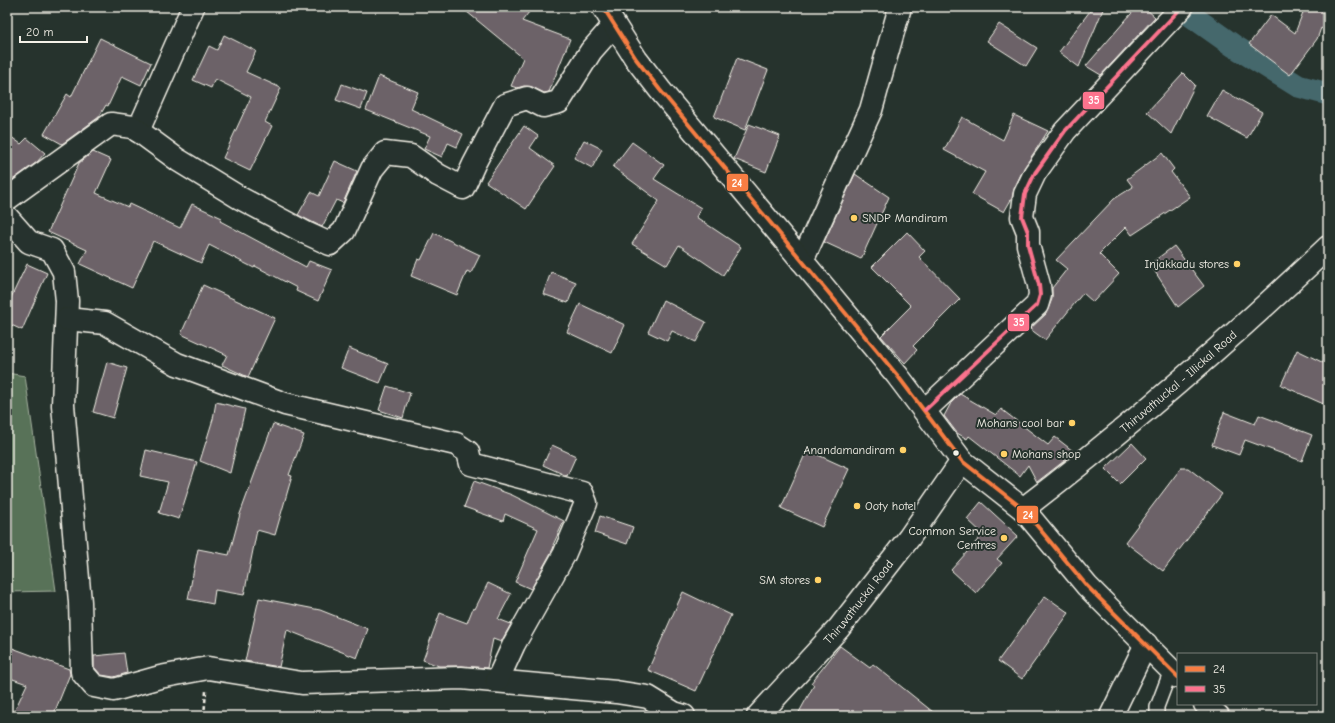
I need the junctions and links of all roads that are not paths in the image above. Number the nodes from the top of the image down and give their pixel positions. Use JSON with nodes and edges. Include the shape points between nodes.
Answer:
{"nodes":[{"id":1,"x":193,"y":7,"type":"edge"},
{"id":2,"x":900,"y":7,"type":"edge"},
{"id":3,"x":1176,"y":14,"type":"edge"},
{"id":4,"x":608,"y":16,"type":"edge"},
{"id":5,"x":138,"y":131,"type":"junction"},
{"id":6,"x":7,"y":199,"type":"edge"},
{"id":7,"x":7,"y":218,"type":"edge"},
{"id":8,"x":1328,"y":247,"type":"edge"},
{"id":9,"x":802,"y":261,"type":"junction"},
{"id":10,"x":68,"y":319,"type":"junction"},
{"id":11,"x":925,"y":410,"type":"junction"},
{"id":12,"x":962,"y":461,"type":"junction"},
{"id":13,"x":1023,"y":509,"type":"junction"},
{"id":14,"x":1146,"y":644,"type":"junction"},
{"id":15,"x":1174,"y":673,"type":"edge"},
{"id":16,"x":497,"y":682,"type":"junction"},
{"id":17,"x":1207,"y":705,"type":"edge"},
{"id":18,"x":684,"y":716,"type":"edge"},
{"id":19,"x":758,"y":716,"type":"edge"},
{"id":20,"x":1111,"y":716,"type":"edge"},
{"id":21,"x":1157,"y":716,"type":"edge"},
{"id":22,"x":1218,"y":716,"type":"edge"}],
"edges":[{"from":1,"to":5,"type":"street"},
{"from":2,"to":9,"type":"street","via":[[871,110]]},
{"from":3,"to":11,"type":"street","via":[[1065,131],[1035,173],[1025,194],[1022,217],[1028,232],[1028,245],[1039,285],[1037,305]]},
{"from":4,"to":5,"type":"street","via":[[591,51],[559,102],[542,106],[527,98],[505,105],[463,188],[438,175],[411,156],[385,153],[372,169],[344,231],[330,244],[306,234],[240,198],[178,160]]},
{"from":4,"to":9,"type":"street","via":[[660,90]]},
{"from":5,"to":6,"type":"street","via":[[133,127],[111,124]]},
{"from":7,"to":10,"type":"street","via":[[30,242],[52,250],[64,272]]},
{"from":8,"to":13,"type":"street","name":"Thiruvathuckal - Illickal Road","via":[[1246,323],[1087,460]]},
{"from":9,"to":11,"type":"street"},
{"from":10,"to":16,"type":"street","via":[[105,323],[177,364],[284,404],[456,444],[468,452],[471,464],[582,493],[586,503],[564,555],[514,644]]},
{"from":10,"to":16,"type":"street","via":[[63,405],[80,602],[82,672],[94,686],[114,690],[160,677],[208,668],[302,683],[461,678]]},
{"from":11,"to":12,"type":"street"},
{"from":12,"to":13,"type":"street"},
{"from":12,"to":19,"type":"street","name":"Thiruvathuckal Road","via":[[909,538],[839,628]]},
{"from":13,"to":14,"type":"street","via":[[1087,586]]},
{"from":14,"to":15,"type":"street"},
{"from":14,"to":20,"type":"street"},
{"from":15,"to":21,"type":"lane","via":[[1157,707]]},
{"from":16,"to":18,"type":"street","via":[[648,697],[674,713]]},
{"from":17,"to":22,"type":"street"}]}
